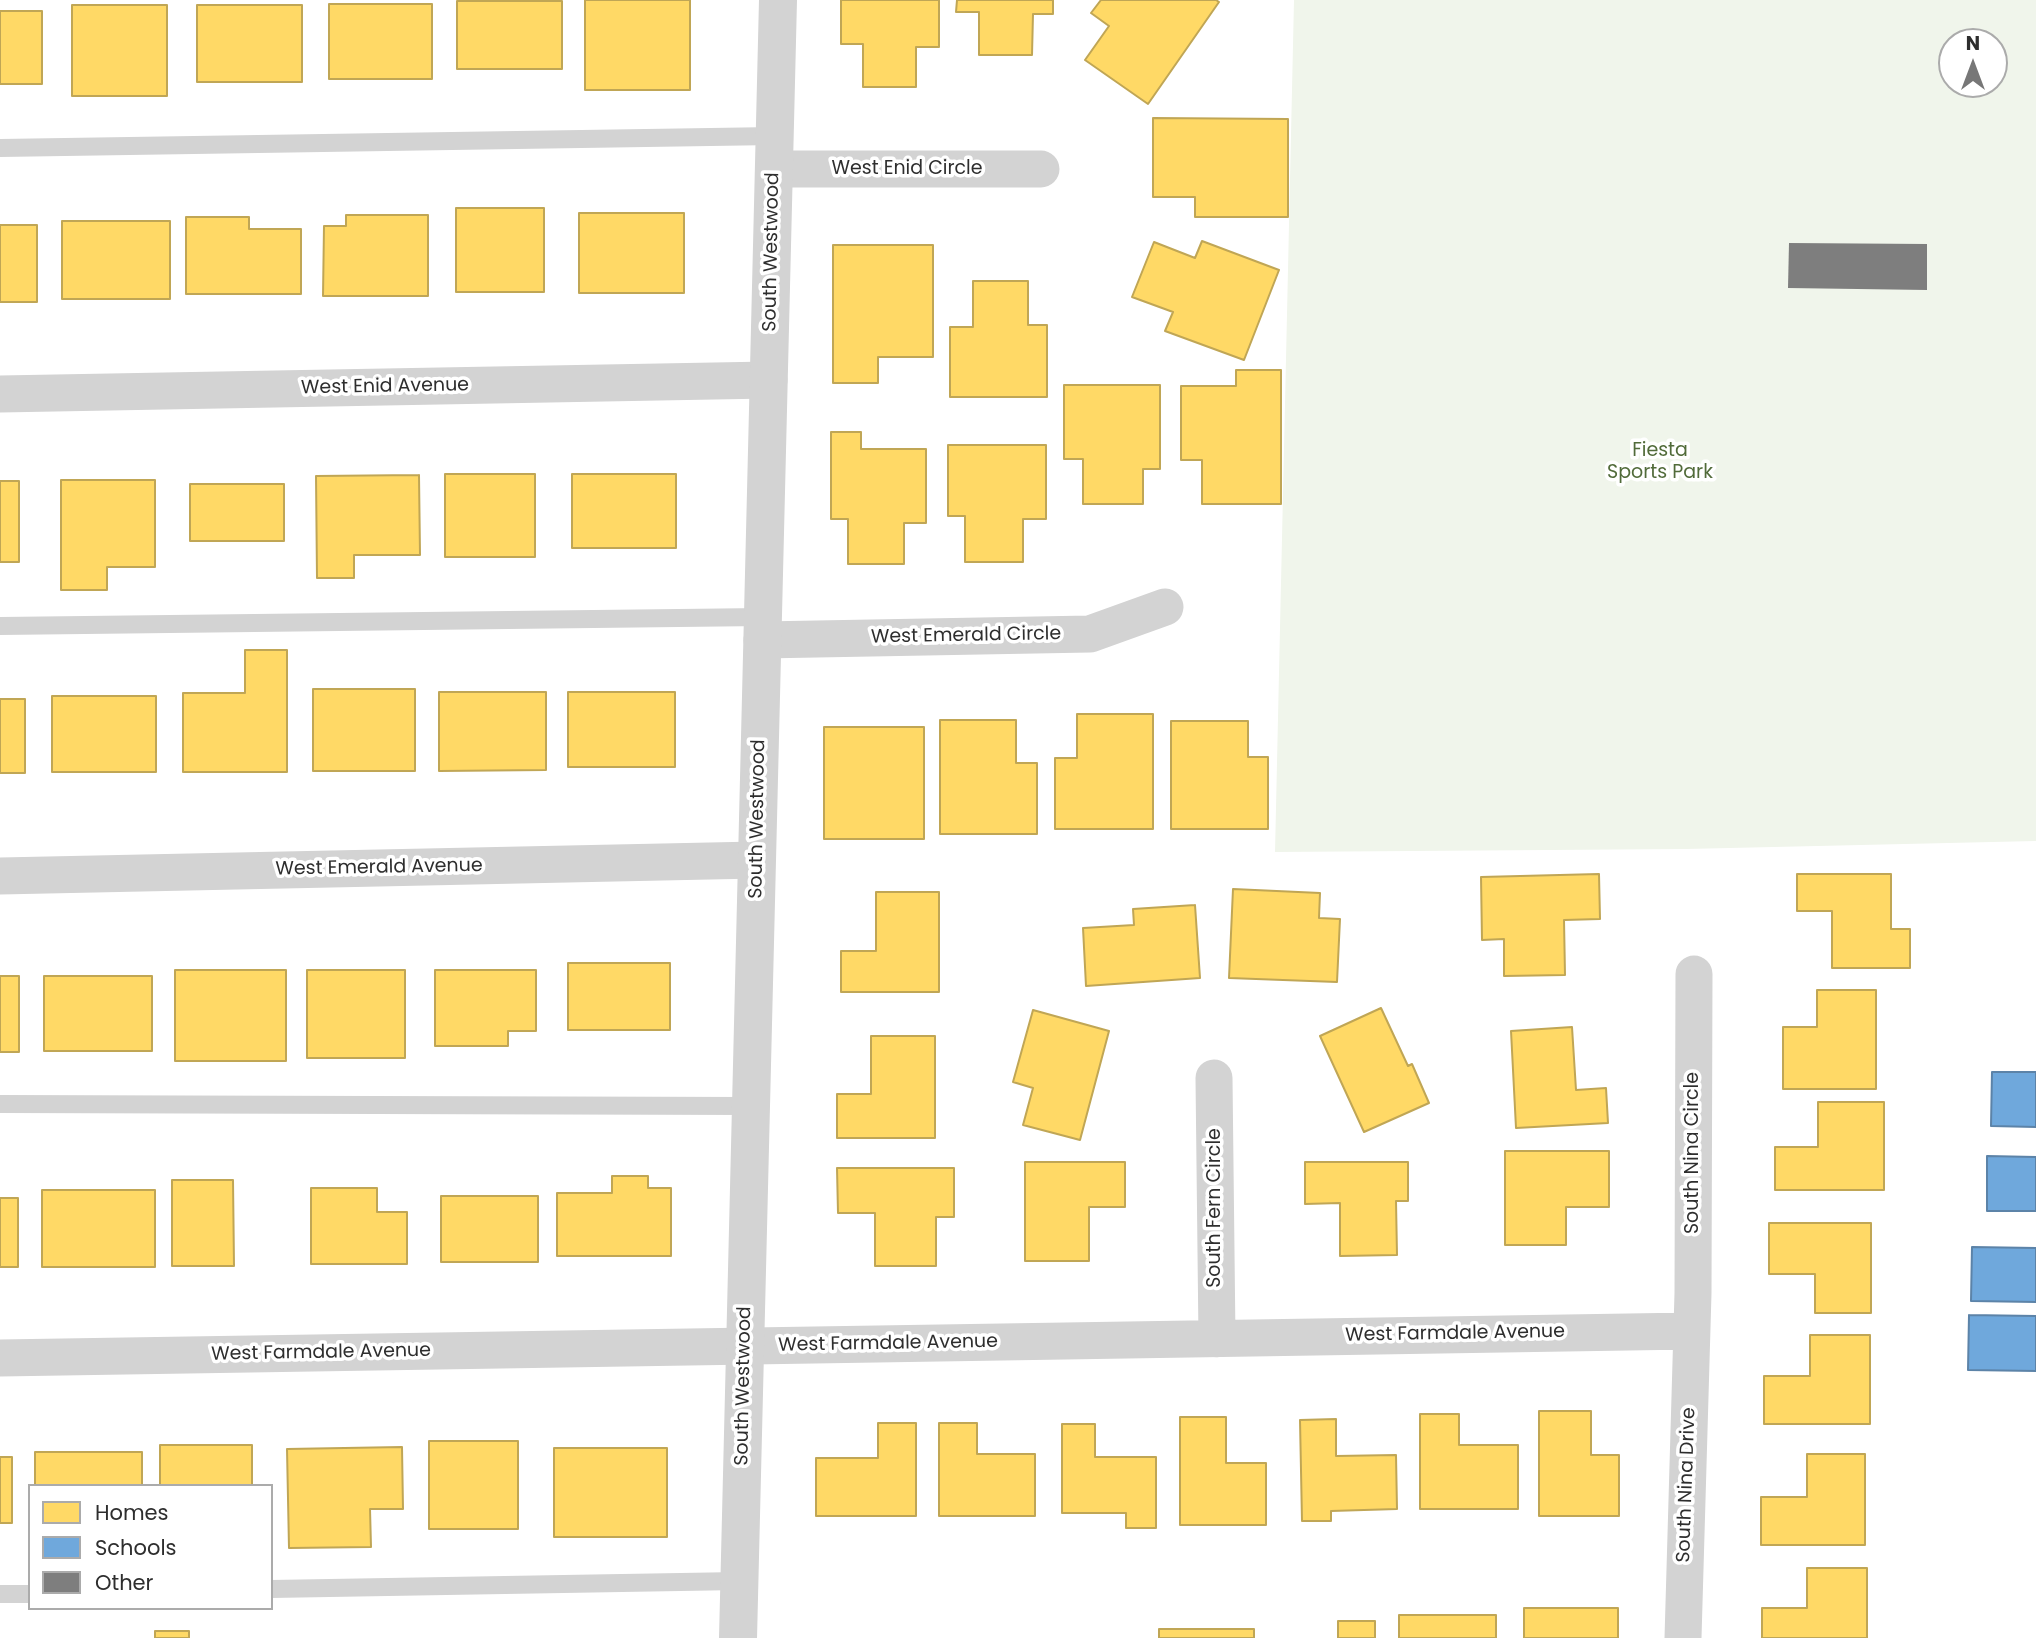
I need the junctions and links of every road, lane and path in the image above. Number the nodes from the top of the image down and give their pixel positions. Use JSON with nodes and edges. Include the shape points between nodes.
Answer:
{"nodes":[{"id":1,"x":778,"y":0,"type":"edge"},
{"id":2,"x":0,"y":148,"type":"edge"},
{"id":3,"x":774,"y":153,"type":"junction"},
{"id":4,"x":1041,"y":169,"type":"dead end"},
{"id":5,"x":769,"y":380,"type":"junction"},
{"id":6,"x":0,"y":394,"type":"edge"},
{"id":7,"x":1165,"y":607,"type":"dead end"},
{"id":8,"x":0,"y":626,"type":"edge"},
{"id":9,"x":762,"y":628,"type":"junction"},
{"id":10,"x":757,"y":860,"type":"junction"},
{"id":11,"x":0,"y":876,"type":"edge"},
{"id":12,"x":1693,"y":974,"type":"dead end"},
{"id":13,"x":1214,"y":1078,"type":"dead end"},
{"id":14,"x":0,"y":1104,"type":"edge"},
{"id":15,"x":751,"y":1106,"type":"junction"},
{"id":16,"x":1691,"y":1331,"type":"junction"},
{"id":17,"x":1217,"y":1339,"type":"junction"},
{"id":18,"x":745,"y":1346,"type":"junction"},
{"id":19,"x":0,"y":1358,"type":"edge"},
{"id":20,"x":739,"y":1581,"type":"junction"},
{"id":21,"x":273,"y":1589,"type":"edge"},
{"id":22,"x":0,"y":1594,"type":"edge"},
{"id":23,"x":28,"y":1594,"type":"edge"},
{"id":24,"x":738,"y":1638,"type":"edge"},
{"id":25,"x":1683,"y":1638,"type":"edge"}],
"edges":[{"from":1,"to":3,"type":"street","name":"South Westwood"},
{"from":2,"to":3,"type":"lane"},
{"from":3,"to":4,"type":"street","name":"West Enid Circle"},
{"from":3,"to":5,"type":"street","name":"South Westwood"},
{"from":5,"to":6,"type":"street","name":"West Enid Avenue"},
{"from":5,"to":9,"type":"street","name":"South Westwood"},
{"from":7,"to":9,"type":"street","name":"West Emerald Circle","via":[[1090,634]]},
{"from":8,"to":9,"type":"lane"},
{"from":9,"to":10,"type":"street","name":"South Westwood"},
{"from":10,"to":11,"type":"street","name":"West Emerald Avenue"},
{"from":10,"to":15,"type":"street","name":"South Westwood"},
{"from":12,"to":16,"type":"street","name":"South Nina Circle"},
{"from":13,"to":17,"type":"street","name":"South Fern Circle"},
{"from":14,"to":15,"type":"lane"},
{"from":15,"to":18,"type":"street","name":"South Westwood"},
{"from":16,"to":17,"type":"street","name":"West Farmdale Avenue"},
{"from":16,"to":25,"type":"street","name":"South Nina Drive"},
{"from":17,"to":18,"type":"street","name":"West Farmdale Avenue"},
{"from":18,"to":19,"type":"street","name":"West Farmdale Avenue"},
{"from":18,"to":20,"type":"street","name":"South Westwood"},
{"from":20,"to":21,"type":"lane"},
{"from":20,"to":24,"type":"street","name":"South Westwood"},
{"from":22,"to":23,"type":"lane"}]}
